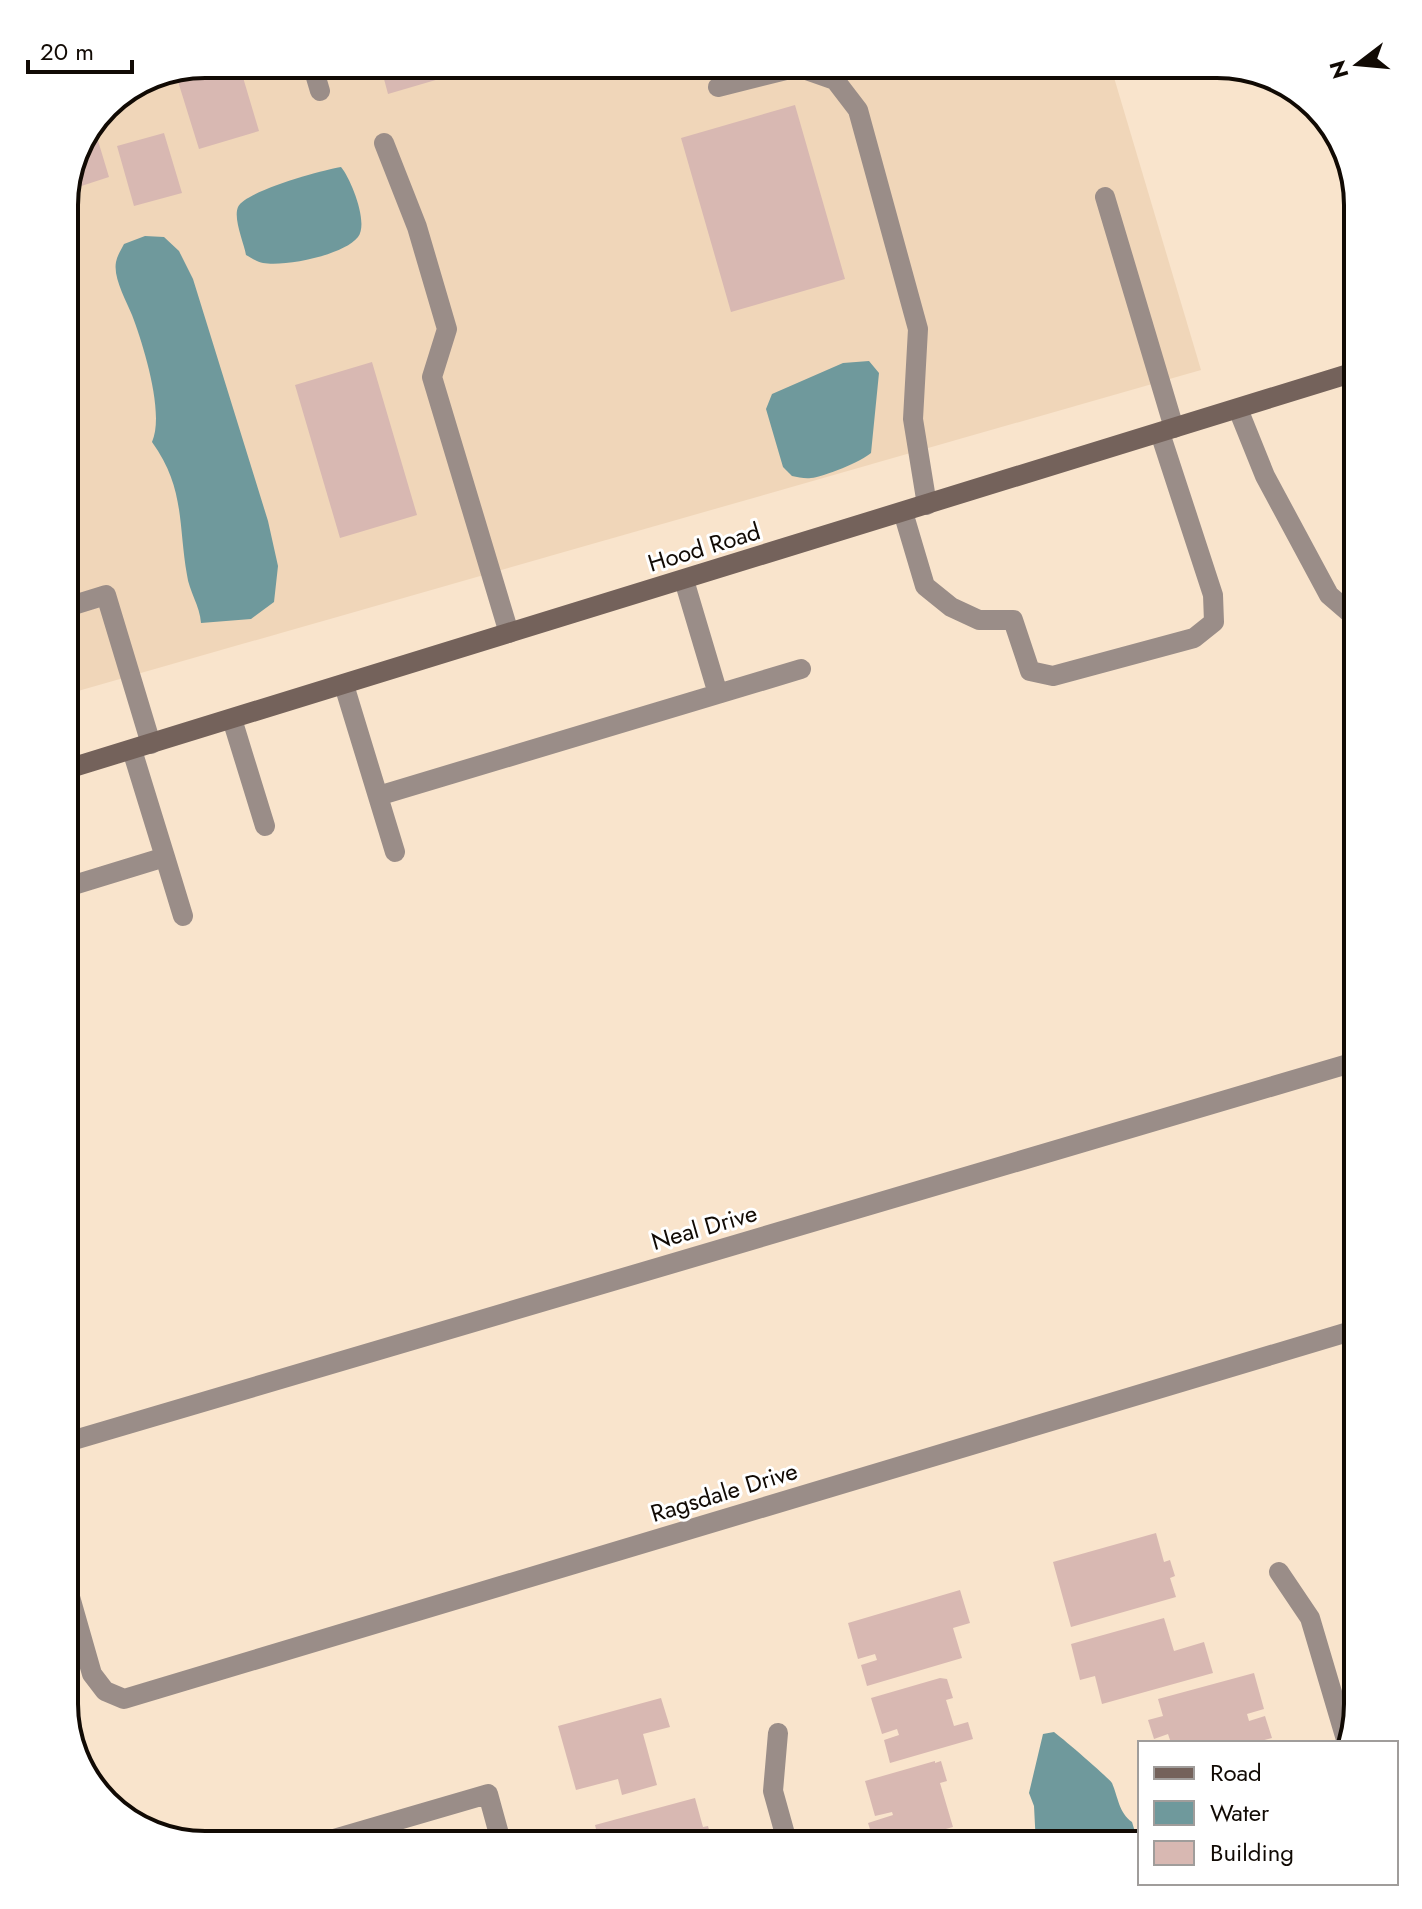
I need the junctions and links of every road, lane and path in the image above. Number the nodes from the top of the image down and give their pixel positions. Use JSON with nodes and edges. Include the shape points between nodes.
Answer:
{"nodes":[{"id":1,"x":316,"y":78,"type":"edge"},
{"id":2,"x":754,"y":78,"type":"edge"},
{"id":3,"x":829,"y":78,"type":"edge"},
{"id":4,"x":718,"y":87,"type":"dead end"},
{"id":5,"x":320,"y":91,"type":"dead end"},
{"id":6,"x":384,"y":143,"type":"dead end"},
{"id":7,"x":1105,"y":197,"type":"dead end"},
{"id":8,"x":1344,"y":375,"type":"edge"},
{"id":9,"x":1238,"y":409,"type":"junction"},
{"id":10,"x":1167,"y":430,"type":"junction"},
{"id":11,"x":927,"y":505,"type":"junction"},
{"id":12,"x":903,"y":512,"type":"junction"},
{"id":13,"x":684,"y":580,"type":"junction"},
{"id":14,"x":78,"y":604,"type":"edge"},
{"id":15,"x":1344,"y":608,"type":"edge"},
{"id":16,"x":509,"y":633,"type":"junction"},
{"id":17,"x":801,"y":669,"type":"dead end"},
{"id":18,"x":344,"y":685,"type":"junction"},
{"id":19,"x":718,"y":694,"type":"junction"},
{"id":20,"x":232,"y":719,"type":"junction"},
{"id":21,"x":142,"y":747,"type":"junction"},
{"id":22,"x":78,"y":766,"type":"edge"},
{"id":23,"x":378,"y":796,"type":"junction"},
{"id":24,"x":265,"y":826,"type":"dead end"},
{"id":25,"x":395,"y":852,"type":"dead end"},
{"id":26,"x":165,"y":857,"type":"junction"},
{"id":27,"x":78,"y":884,"type":"edge"},
{"id":28,"x":183,"y":916,"type":"dead end"},
{"id":29,"x":1344,"y":1065,"type":"edge"},
{"id":30,"x":1344,"y":1333,"type":"edge"},
{"id":31,"x":78,"y":1439,"type":"edge"},
{"id":32,"x":1279,"y":1572,"type":"dead end"},
{"id":33,"x":78,"y":1625,"type":"edge"},
{"id":34,"x":1342,"y":1727,"type":"edge"},
{"id":35,"x":778,"y":1733,"type":"dead end"},
{"id":36,"x":361,"y":1831,"type":"edge"},
{"id":37,"x":498,"y":1831,"type":"edge"},
{"id":38,"x":784,"y":1831,"type":"edge"}],
"edges":[{"from":1,"to":5,"type":"street"},
{"from":2,"to":4,"type":"street"},
{"from":3,"to":11,"type":"street","via":[[858,110],[918,329],[913,419]]},
{"from":6,"to":16,"type":"street","via":[[417,227],[447,329],[432,377]]},
{"from":7,"to":10,"type":"street"},
{"from":8,"to":9,"type":"street","name":"Hood Road"},
{"from":9,"to":10,"type":"street","name":"Hood Road"},
{"from":9,"to":15,"type":"street","via":[[1265,476],[1329,595]]},
{"from":10,"to":11,"type":"street","name":"Hood Road"},
{"from":10,"to":12,"type":"street","via":[[1213,595],[1214,622],[1194,638],[1053,676],[1030,671],[1013,620],[979,620],[925,586]]},
{"from":11,"to":12,"type":"street","name":"Hood Road"},
{"from":12,"to":13,"type":"street","name":"Hood Road"},
{"from":13,"to":16,"type":"street","name":"Hood Road"},
{"from":13,"to":19,"type":"street"},
{"from":14,"to":21,"type":"street","via":[[106,595]]},
{"from":16,"to":18,"type":"street","name":"Hood Road"},
{"from":17,"to":19,"type":"street"},
{"from":18,"to":20,"type":"street","name":"Hood Road"},
{"from":18,"to":23,"type":"street"},
{"from":19,"to":23,"type":"street"},
{"from":20,"to":21,"type":"street","name":"Hood Road"},
{"from":20,"to":24,"type":"street"},
{"from":21,"to":22,"type":"street","name":"Hood Road"},
{"from":21,"to":26,"type":"street"},
{"from":23,"to":25,"type":"street"},
{"from":26,"to":27,"type":"street"},
{"from":26,"to":28,"type":"street"},
{"from":29,"to":31,"type":"street","name":"Neal Drive"},
{"from":30,"to":33,"type":"street","name":"Ragsdale Drive","via":[[124,1699],[105,1691],[92,1674]]},
{"from":32,"to":34,"type":"street","via":[[1310,1618]]},
{"from":35,"to":38,"type":"street","via":[[773,1791]]},
{"from":36,"to":37,"type":"street","via":[[488,1794]]}]}
